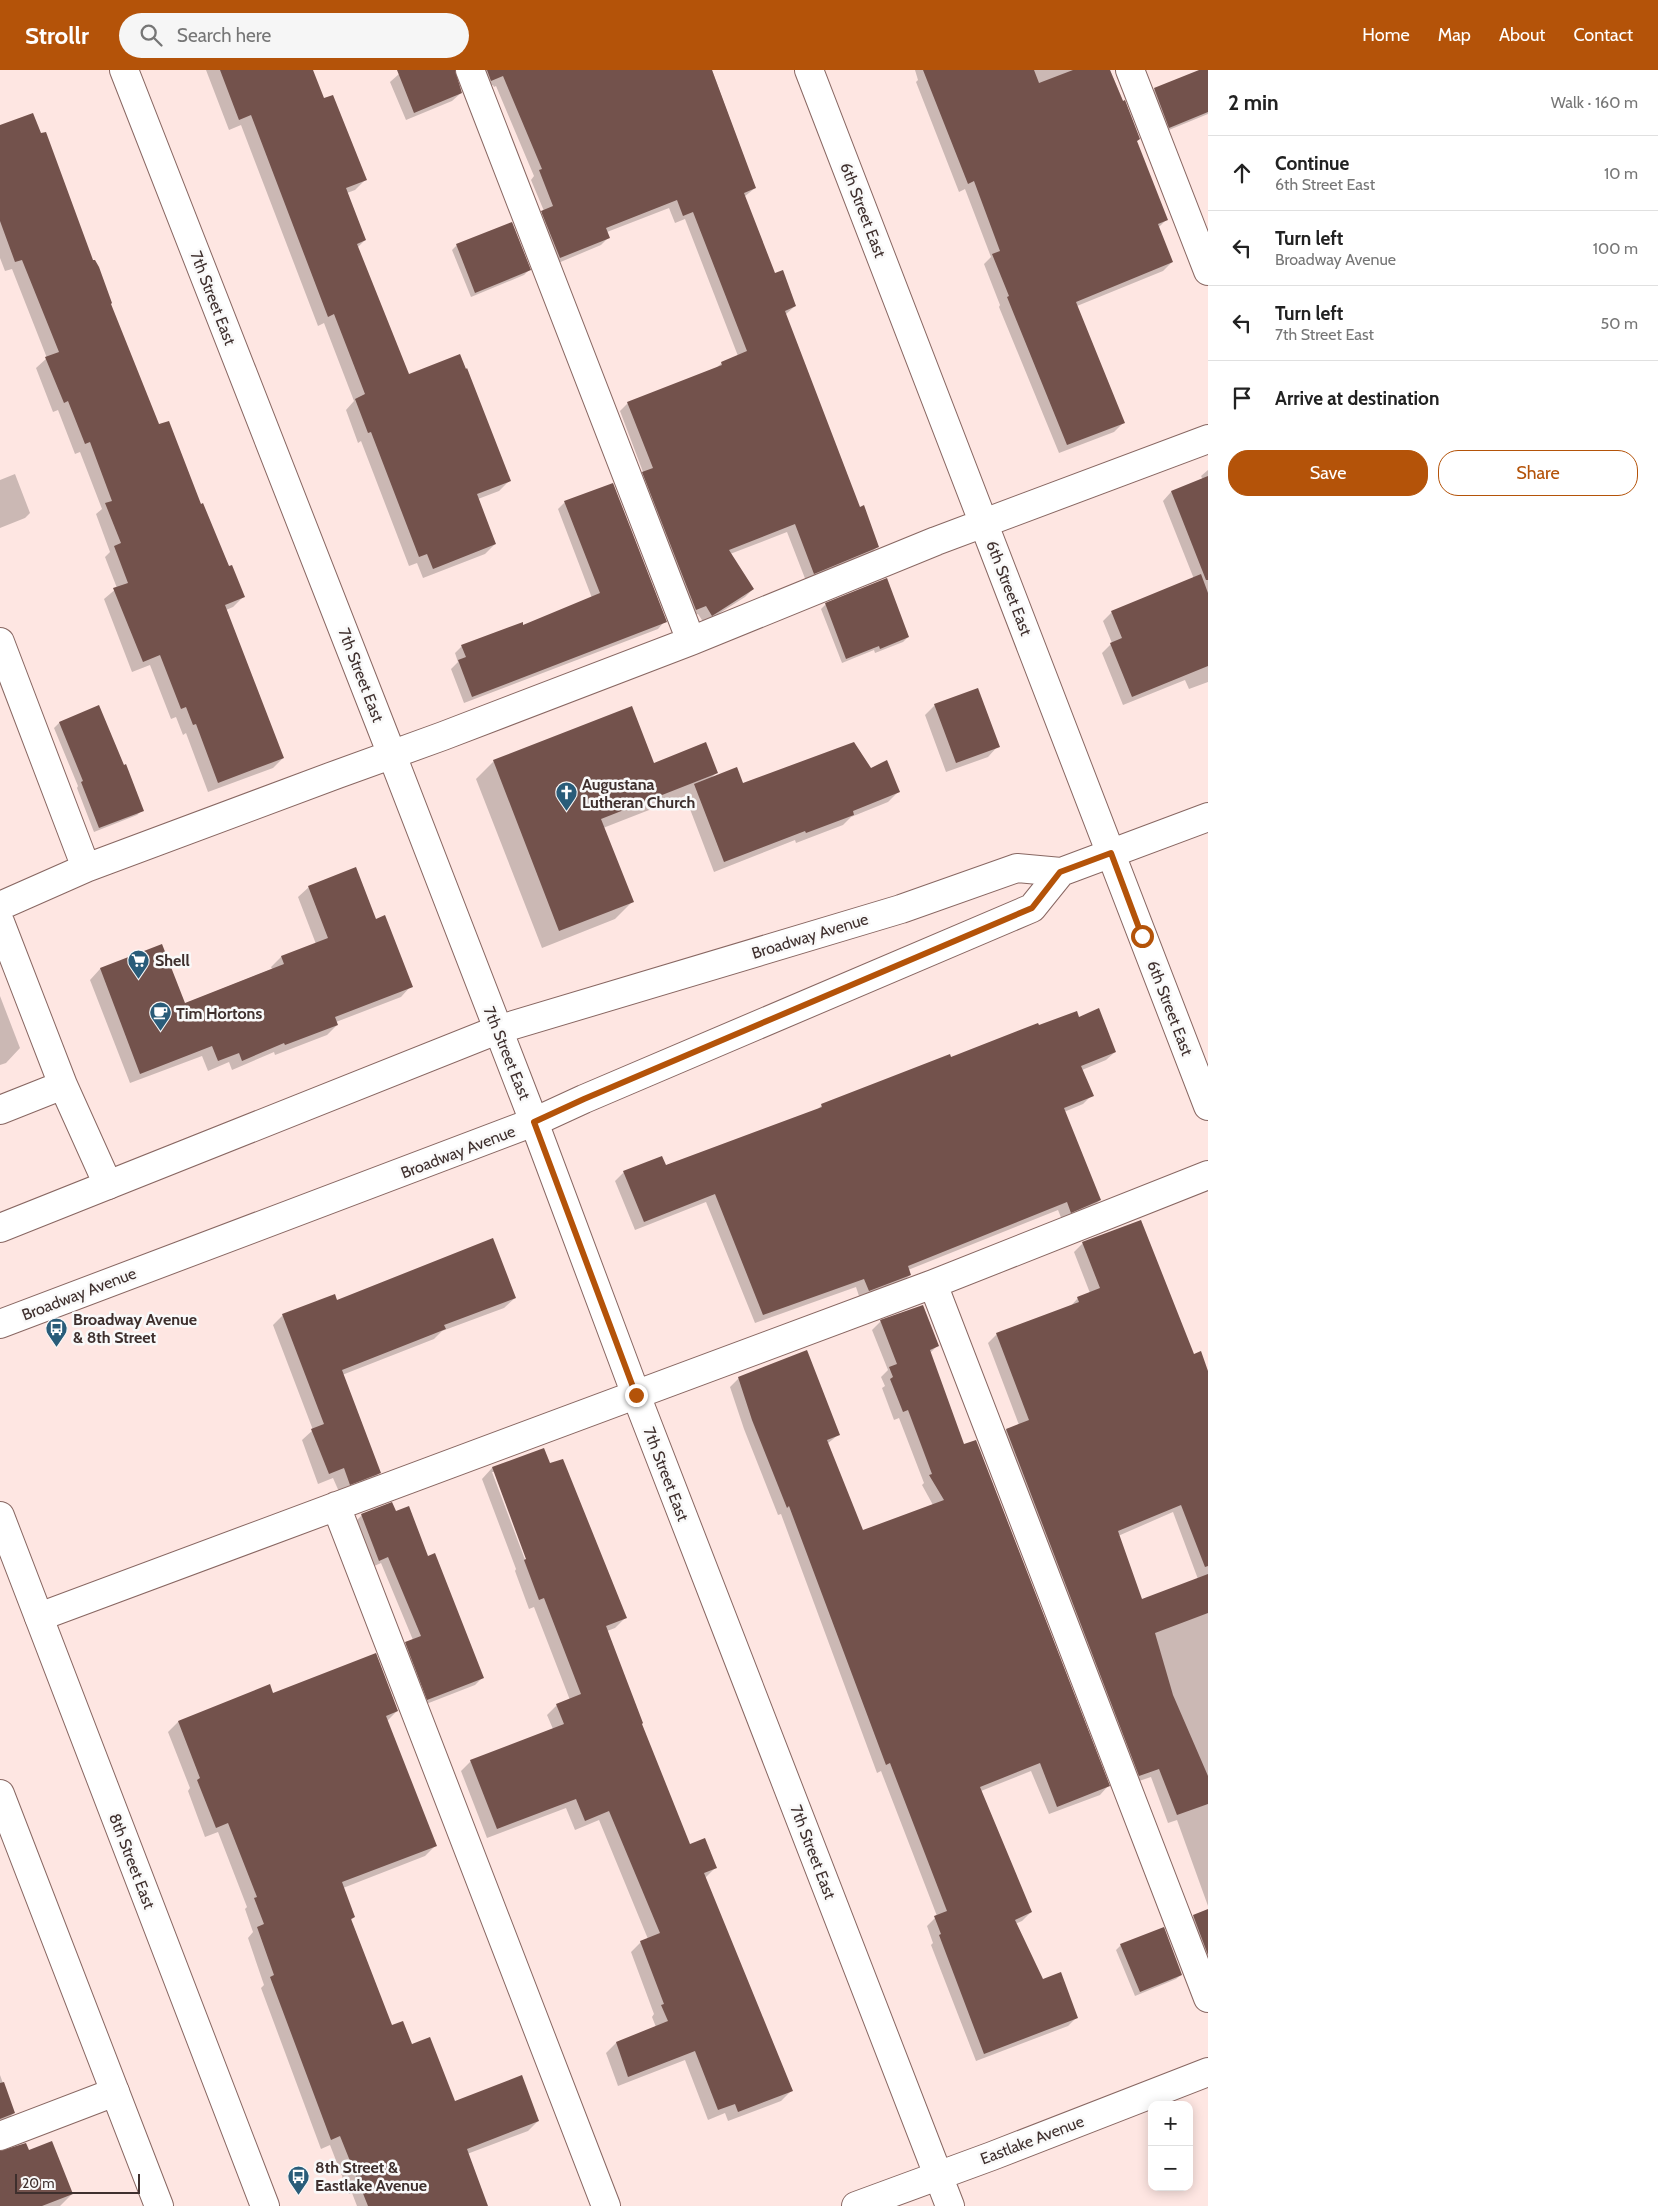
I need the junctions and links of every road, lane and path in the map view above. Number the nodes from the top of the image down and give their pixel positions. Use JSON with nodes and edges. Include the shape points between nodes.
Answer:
{"nodes":[{"id":1,"x":124,"y":70,"type":"edge"},
{"id":2,"x":470,"y":70,"type":"edge"},
{"id":3,"x":809,"y":70,"type":"edge"},
{"id":4,"x":1130,"y":70,"type":"edge"},
{"id":5,"x":1208,"y":271,"type":"edge"},
{"id":6,"x":1208,"y":439,"type":"edge"},
{"id":7,"x":984,"y":523,"type":"junction"},
{"id":8,"x":691,"y":641,"type":"junction"},
{"id":9,"x":0,"y":642,"type":"edge"},
{"id":10,"x":392,"y":755,"type":"junction"},
{"id":11,"x":1208,"y":816,"type":"edge"},
{"id":12,"x":1111,"y":853,"type":"junction"},
{"id":13,"x":86,"y":868,"type":"junction"},
{"id":14,"x":1060,"y":872,"type":"junction"},
{"id":15,"x":0,"y":906,"type":"edge"},
{"id":16,"x":0,"y":922,"type":"edge"},
{"id":17,"x":497,"y":1030,"type":"junction"},
{"id":18,"x":63,"y":1085,"type":"junction"},
{"id":19,"x":1208,"y":1106,"type":"edge"},
{"id":20,"x":0,"y":1110,"type":"edge"},
{"id":21,"x":534,"y":1122,"type":"junction"},
{"id":22,"x":1208,"y":1175,"type":"edge"},
{"id":23,"x":108,"y":1185,"type":"junction"},
{"id":24,"x":0,"y":1228,"type":"edge"},
{"id":25,"x":933,"y":1284,"type":"junction"},
{"id":26,"x":0,"y":1324,"type":"edge"},
{"id":27,"x":636,"y":1395,"type":"junction"},
{"id":28,"x":336,"y":1506,"type":"junction"},
{"id":29,"x":0,"y":1516,"type":"edge"},
{"id":30,"x":39,"y":1618,"type":"junction"},
{"id":31,"x":0,"y":1794,"type":"edge"},
{"id":32,"x":1208,"y":1998,"type":"edge"},
{"id":33,"x":1208,"y":2072,"type":"edge"},
{"id":34,"x":115,"y":2092,"type":"junction"},
{"id":35,"x":0,"y":2136,"type":"edge"},
{"id":36,"x":938,"y":2174,"type":"junction"},
{"id":37,"x":159,"y":2206,"type":"edge"},
{"id":38,"x":265,"y":2206,"type":"edge"},
{"id":39,"x":606,"y":2206,"type":"edge"},
{"id":40,"x":856,"y":2206,"type":"edge"},
{"id":41,"x":950,"y":2206,"type":"edge"}],
"edges":[{"from":1,"to":10,"type":"street","name":"7th Street East"},
{"from":2,"to":8,"type":"street"},
{"from":3,"to":7,"type":"street","name":"6th Street East"},
{"from":4,"to":5,"type":"street"},
{"from":6,"to":7,"type":"street"},
{"from":7,"to":8,"type":"street"},
{"from":7,"to":12,"type":"street","name":"6th Street East"},
{"from":8,"to":10,"type":"street"},
{"from":9,"to":13,"type":"street"},
{"from":10,"to":13,"type":"street"},
{"from":10,"to":17,"type":"street","name":"7th Street East"},
{"from":11,"to":12,"type":"street","name":"Broadway Avenue"},
{"from":12,"to":14,"type":"street","name":"Broadway Avenue"},
{"from":12,"to":19,"type":"street","name":"6th Street East"},
{"from":13,"to":15,"type":"street"},
{"from":14,"to":17,"type":"street","name":"Broadway Avenue","via":[[1017,868],[901,908]]},
{"from":14,"to":21,"type":"street","name":"Broadway Avenue","via":[[1032,908]]},
{"from":16,"to":18,"type":"street"},
{"from":17,"to":21,"type":"street","name":"7th Street East"},
{"from":17,"to":23,"type":"street","name":"Broadway Avenue"},
{"from":18,"to":20,"type":"street"},
{"from":18,"to":23,"type":"street"},
{"from":21,"to":26,"type":"street","name":"Broadway Avenue"},
{"from":21,"to":27,"type":"street","name":"7th Street East"},
{"from":22,"to":25,"type":"street"},
{"from":23,"to":24,"type":"street","name":"Broadway Avenue"},
{"from":25,"to":27,"type":"street"},
{"from":25,"to":32,"type":"street"},
{"from":27,"to":28,"type":"street"},
{"from":27,"to":36,"type":"street","name":"7th Street East"},
{"from":28,"to":30,"type":"street"},
{"from":28,"to":39,"type":"street"},
{"from":29,"to":30,"type":"street","name":"8th Street East"},
{"from":30,"to":38,"type":"street","name":"8th Street East"},
{"from":31,"to":34,"type":"street"},
{"from":33,"to":36,"type":"street","name":"Eastlake Avenue"},
{"from":34,"to":35,"type":"street"},
{"from":34,"to":37,"type":"street"},
{"from":36,"to":40,"type":"street","name":"Eastlake Avenue"},
{"from":36,"to":41,"type":"street","name":"7th Street East"}]}
